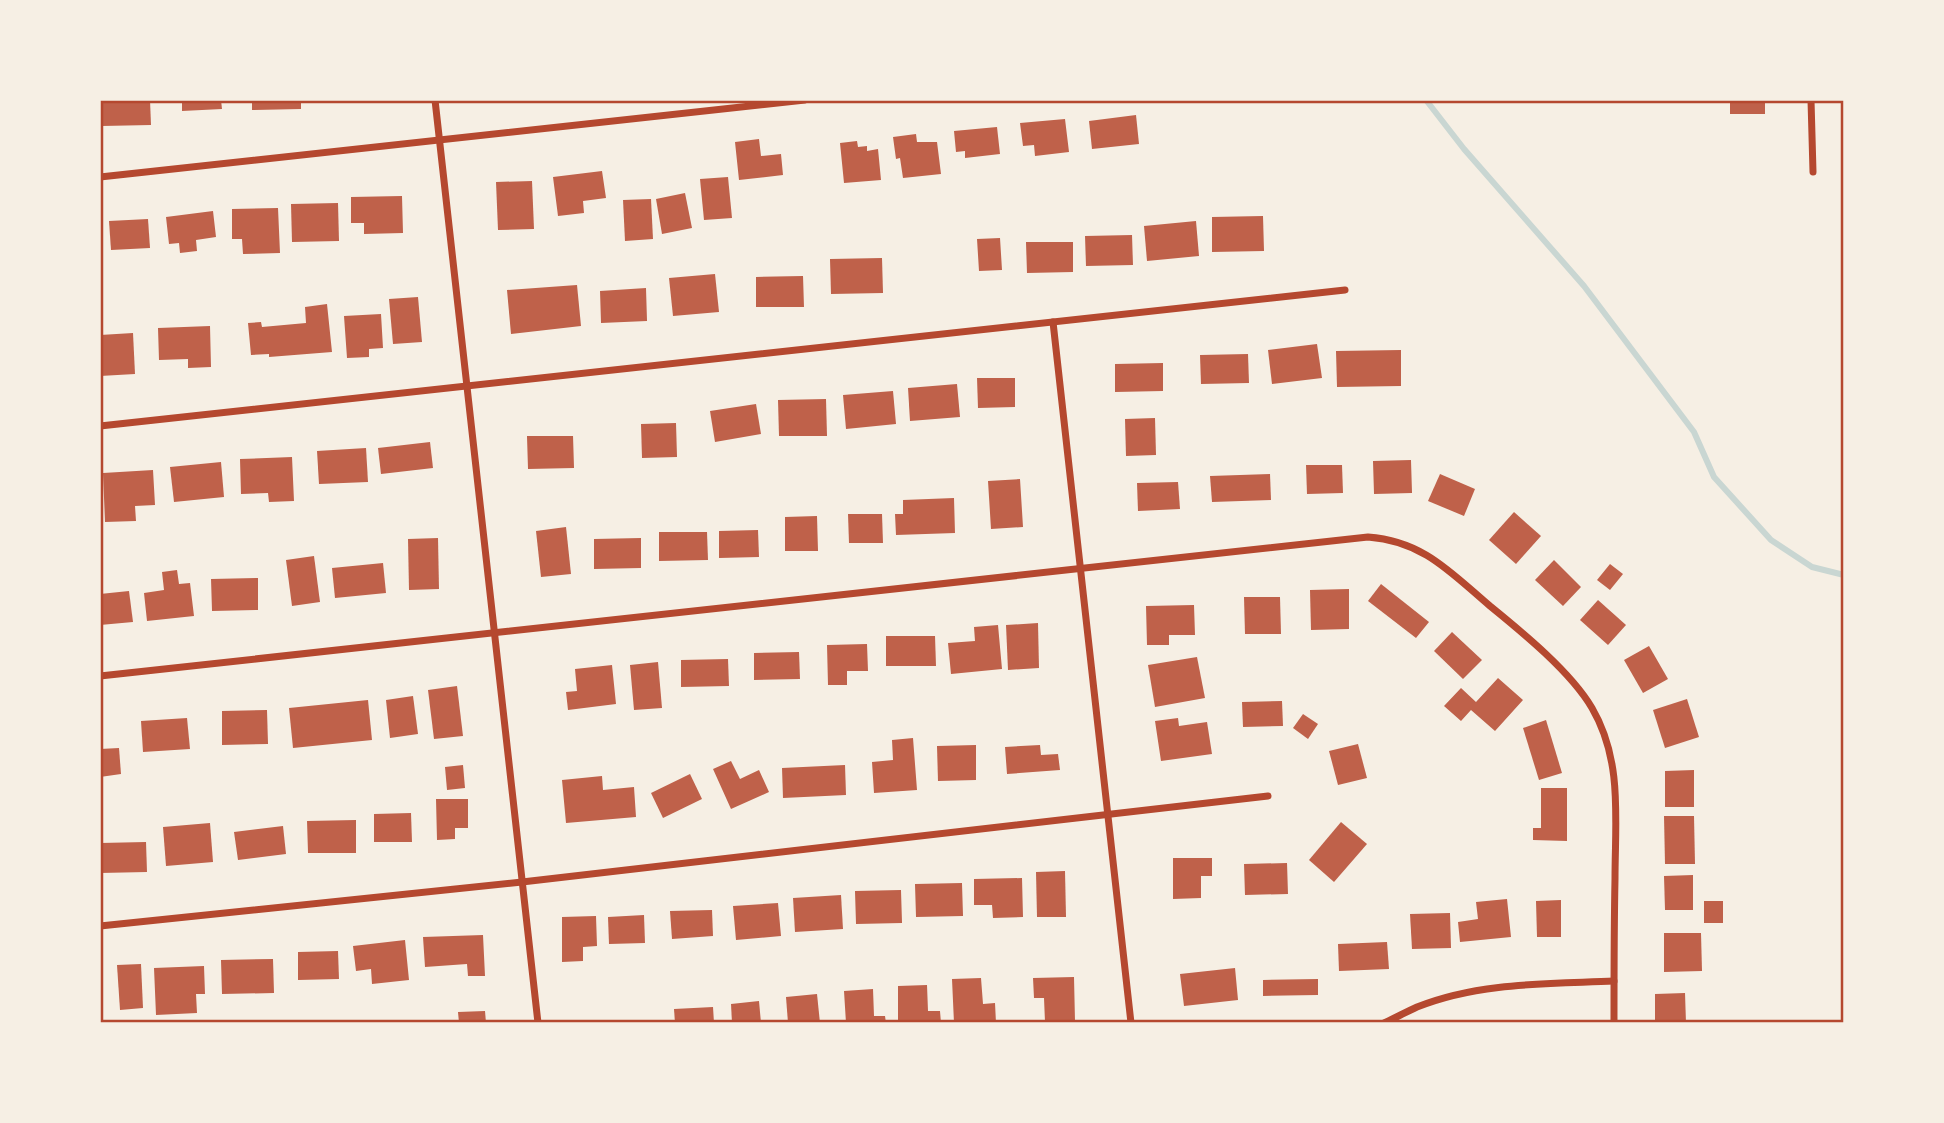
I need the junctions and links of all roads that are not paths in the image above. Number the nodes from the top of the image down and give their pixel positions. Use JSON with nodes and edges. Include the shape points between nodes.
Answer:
{"nodes":[{"id":1,"x":435,"y":100,"type":"edge"},
{"id":2,"x":805,"y":100,"type":"edge"},
{"id":3,"x":1811,"y":100,"type":"edge"},
{"id":4,"x":440,"y":140,"type":"junction"},
{"id":5,"x":1813,"y":172,"type":"dead end"},
{"id":6,"x":100,"y":177,"type":"edge"},
{"id":7,"x":1345,"y":290,"type":"dead end"},
{"id":8,"x":1053,"y":322,"type":"junction"},
{"id":9,"x":467,"y":387,"type":"junction"},
{"id":10,"x":100,"y":426,"type":"edge"},
{"id":11,"x":1080,"y":569,"type":"junction"},
{"id":12,"x":495,"y":634,"type":"junction"},
{"id":13,"x":100,"y":677,"type":"edge"},
{"id":14,"x":1268,"y":796,"type":"dead end"},
{"id":15,"x":1108,"y":815,"type":"junction"},
{"id":16,"x":522,"y":881,"type":"junction"},
{"id":17,"x":100,"y":926,"type":"edge"},
{"id":18,"x":1614,"y":981,"type":"junction"},
{"id":19,"x":538,"y":1023,"type":"edge"},
{"id":20,"x":1131,"y":1023,"type":"edge"},
{"id":21,"x":1384,"y":1023,"type":"edge"},
{"id":22,"x":1614,"y":1023,"type":"edge"}],
"edges":[{"from":1,"to":4,"type":"street"},
{"from":2,"to":4,"type":"street"},
{"from":3,"to":5,"type":"street"},
{"from":4,"to":6,"type":"street"},
{"from":4,"to":9,"type":"street"},
{"from":7,"to":8,"type":"street"},
{"from":8,"to":9,"type":"street"},
{"from":8,"to":11,"type":"street"},
{"from":9,"to":10,"type":"street"},
{"from":9,"to":12,"type":"street"},
{"from":11,"to":12,"type":"street"},
{"from":11,"to":15,"type":"street"},
{"from":11,"to":18,"type":"street","via":[[1368,537],[1416,548],[1443,566],[1563,673],[1591,705],[1608,740],[1615,785]]},
{"from":12,"to":13,"type":"street"},
{"from":12,"to":16,"type":"street"},
{"from":14,"to":15,"type":"street"},
{"from":15,"to":16,"type":"street"},
{"from":15,"to":20,"type":"street"},
{"from":16,"to":17,"type":"street"},
{"from":16,"to":19,"type":"street"},
{"from":18,"to":21,"type":"street","via":[[1462,994],[1419,1006]]},
{"from":18,"to":22,"type":"street"}]}
